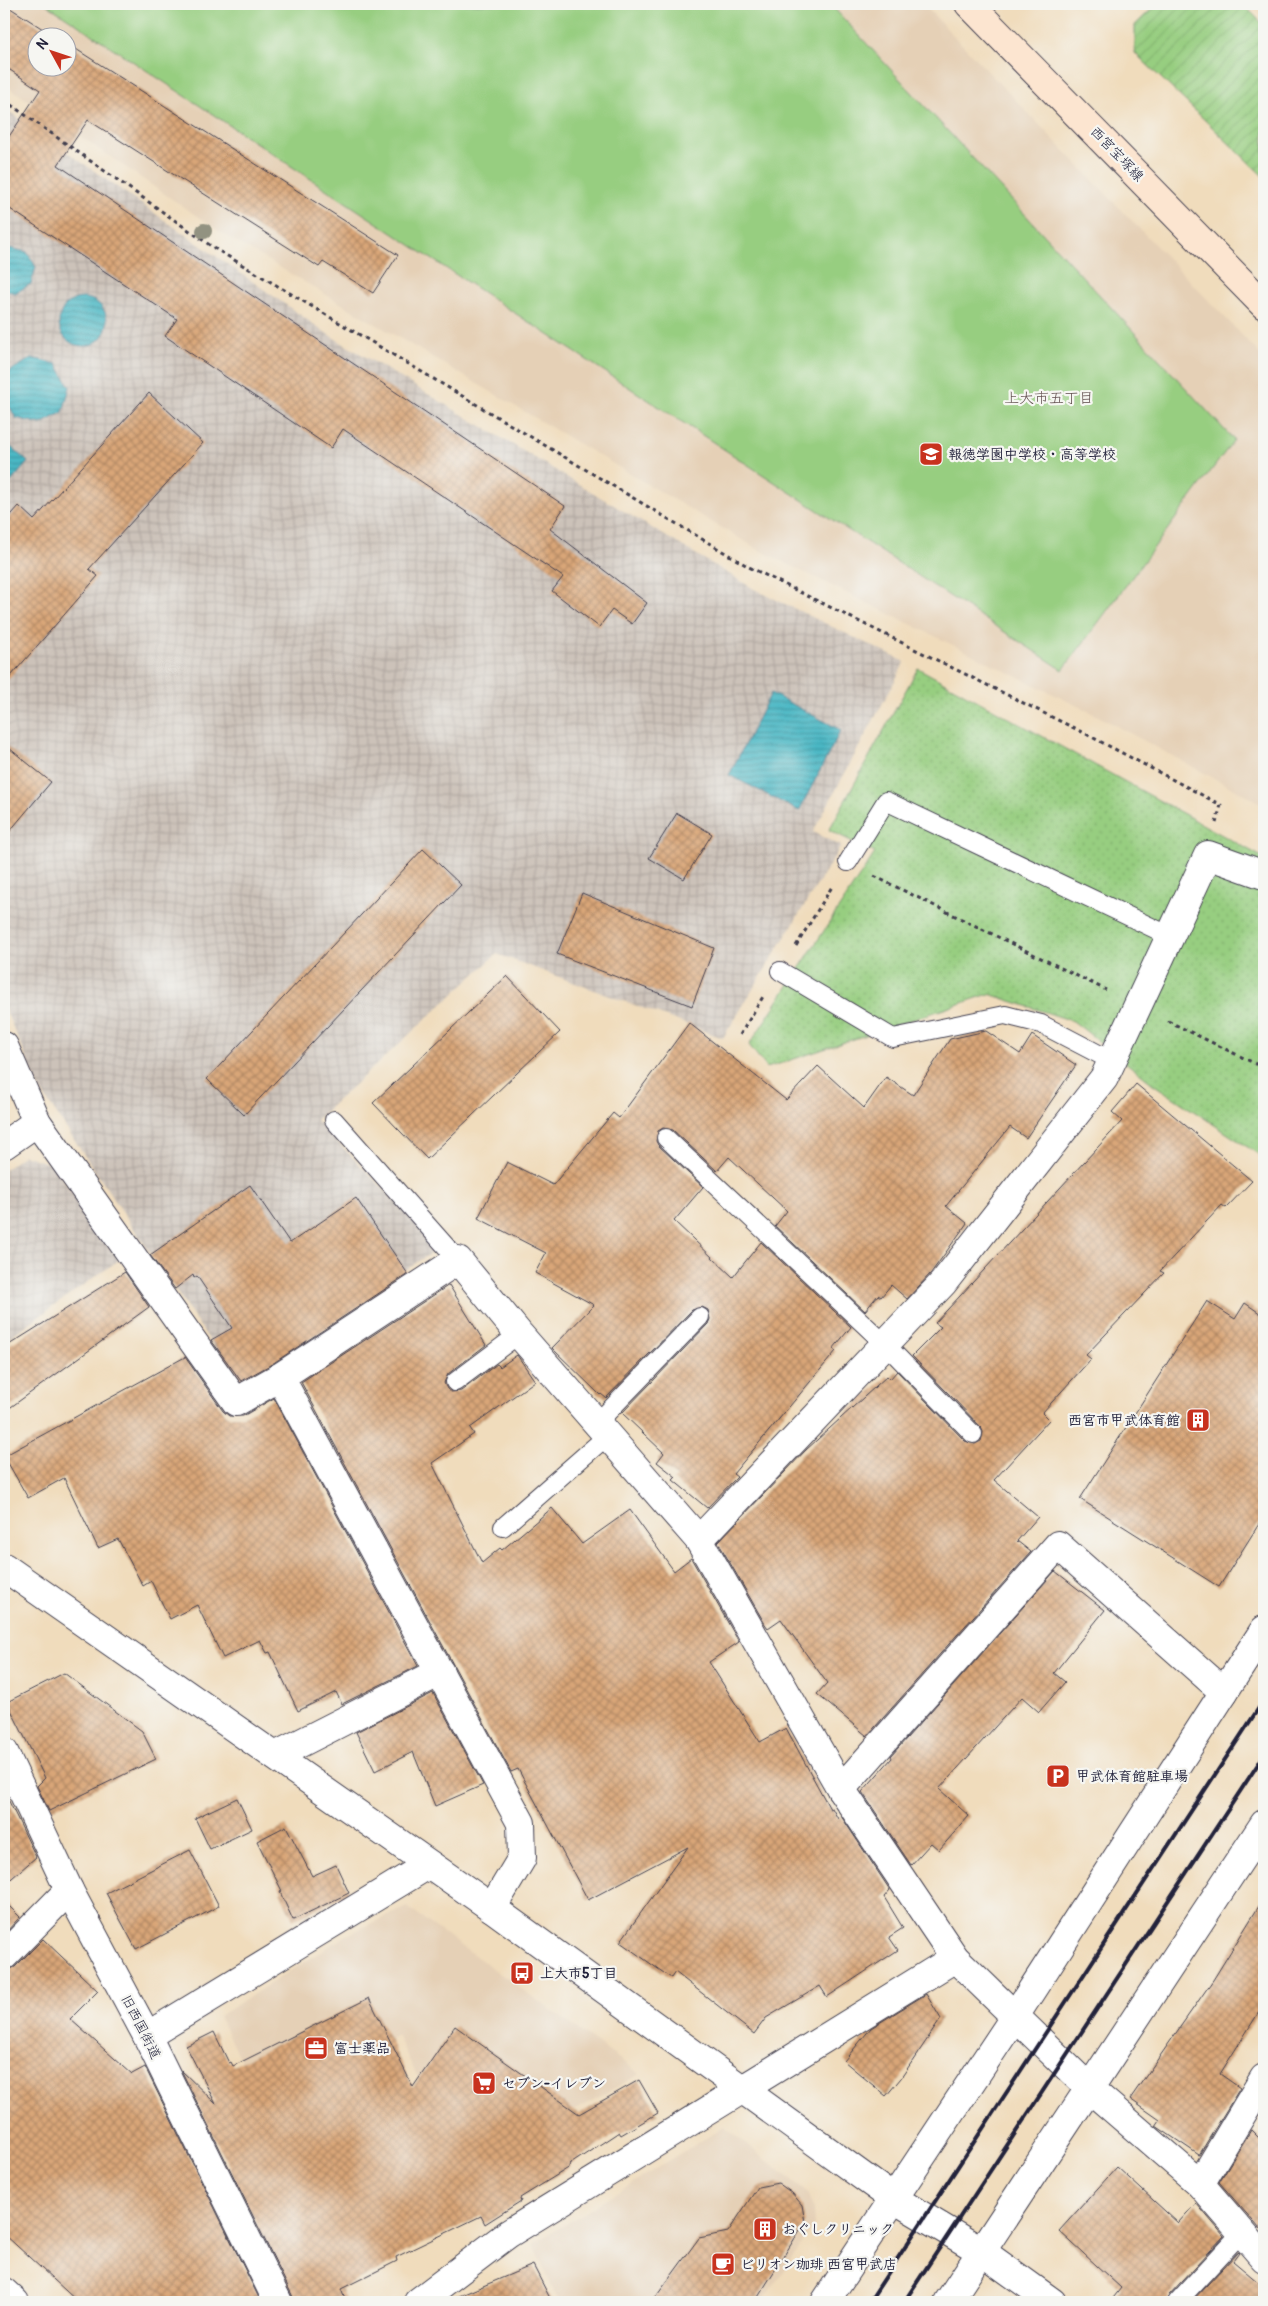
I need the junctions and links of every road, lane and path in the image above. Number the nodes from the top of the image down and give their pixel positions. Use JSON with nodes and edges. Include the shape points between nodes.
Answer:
{"nodes":[{"id":1,"x":969,"y":4,"type":"edge"},
{"id":2,"x":4,"y":100,"type":"edge"},
{"id":3,"x":1264,"y":304,"type":"edge"},
{"id":4,"x":1208,"y":855,"type":"junction"},
{"id":5,"x":848,"y":862,"type":"junction"},
{"id":6,"x":1264,"y":875,"type":"edge"},
{"id":7,"x":1170,"y":936,"type":"junction"},
{"id":8,"x":780,"y":971,"type":"junction"},
{"id":9,"x":1138,"y":1006,"type":"junction"},
{"id":10,"x":740,"y":1035,"type":"dead end"},
{"id":11,"x":4,"y":1046,"type":"edge"},
{"id":12,"x":1112,"y":1061,"type":"junction"},
{"id":13,"x":1264,"y":1068,"type":"edge"},
{"id":14,"x":334,"y":1120,"type":"dead end"},
{"id":15,"x":37,"y":1122,"type":"junction"},
{"id":16,"x":666,"y":1138,"type":"dead end"},
{"id":17,"x":4,"y":1145,"type":"edge"},
{"id":18,"x":458,"y":1260,"type":"junction"},
{"id":19,"x":700,"y":1317,"type":"dead end"},
{"id":20,"x":519,"y":1334,"type":"junction"},
{"id":21,"x":886,"y":1345,"type":"junction"},
{"id":22,"x":280,"y":1377,"type":"junction"},
{"id":23,"x":455,"y":1382,"type":"dead end"},
{"id":24,"x":602,"y":1430,"type":"junction"},
{"id":25,"x":973,"y":1434,"type":"dead end"},
{"id":26,"x":503,"y":1527,"type":"dead end"},
{"id":27,"x":699,"y":1540,"type":"junction"},
{"id":28,"x":4,"y":1567,"type":"edge"},
{"id":29,"x":1264,"y":1630,"type":"edge"},
{"id":30,"x":440,"y":1672,"type":"junction"},
{"id":31,"x":1224,"y":1692,"type":"junction"},
{"id":32,"x":4,"y":1752,"type":"edge"},
{"id":33,"x":275,"y":1756,"type":"junction"},
{"id":34,"x":840,"y":1789,"type":"junction"},
{"id":35,"x":1264,"y":1824,"type":"edge"},
{"id":36,"x":428,"y":1865,"type":"junction"},
{"id":37,"x":69,"y":1890,"type":"junction"},
{"id":38,"x":492,"y":1908,"type":"junction"},
{"id":39,"x":4,"y":1956,"type":"edge"},
{"id":40,"x":955,"y":1958,"type":"junction"},
{"id":41,"x":1015,"y":2016,"type":"junction"},
{"id":42,"x":147,"y":2036,"type":"junction"},
{"id":43,"x":1264,"y":2078,"type":"edge"},
{"id":44,"x":744,"y":2090,"type":"junction"},
{"id":45,"x":1090,"y":2090,"type":"junction"},
{"id":46,"x":1200,"y":2184,"type":"junction"},
{"id":47,"x":894,"y":2198,"type":"junction"},
{"id":48,"x":1242,"y":2232,"type":"junction"},
{"id":49,"x":981,"y":2251,"type":"junction"},
{"id":50,"x":1264,"y":2258,"type":"edge"},
{"id":51,"x":452,"y":2291,"type":"edge"},
{"id":52,"x":4,"y":2292,"type":"edge"},
{"id":53,"x":15,"y":2302,"type":"edge"},
{"id":54,"x":278,"y":2302,"type":"edge"},
{"id":55,"x":418,"y":2302,"type":"edge"},
{"id":56,"x":826,"y":2302,"type":"edge"},
{"id":57,"x":948,"y":2302,"type":"edge"},
{"id":58,"x":1052,"y":2302,"type":"edge"},
{"id":59,"x":1178,"y":2302,"type":"edge"}],
"edges":[{"from":1,"to":3,"type":"main road","name":"西宮宝塚線"},
{"from":2,"to":4,"type":"path","via":[[214,248],[749,567],[1221,805]]},
{"from":4,"to":6,"type":"street"},
{"from":4,"to":7,"type":"street"},
{"from":5,"to":7,"type":"lane","via":[[886,801]]},
{"from":5,"to":8,"type":"path"},
{"from":5,"to":9,"type":"path"},
{"from":7,"to":9,"type":"street"},
{"from":8,"to":10,"type":"path"},
{"from":8,"to":12,"type":"lane","via":[[893,1038],[1005,1015],[1041,1024]]},
{"from":9,"to":12,"type":"street"},
{"from":9,"to":13,"type":"path"},
{"from":11,"to":15,"type":"street"},
{"from":12,"to":21,"type":"street","via":[[1104,1078],[943,1283]]},
{"from":14,"to":18,"type":"lane"},
{"from":15,"to":17,"type":"street"},
{"from":15,"to":22,"type":"street","via":[[236,1402]]},
{"from":16,"to":21,"type":"lane"},
{"from":18,"to":20,"type":"street"},
{"from":18,"to":22,"type":"street"},
{"from":19,"to":24,"type":"lane"},
{"from":20,"to":23,"type":"lane"},
{"from":20,"to":24,"type":"street"},
{"from":21,"to":25,"type":"lane"},
{"from":21,"to":27,"type":"street"},
{"from":22,"to":30,"type":"street"},
{"from":24,"to":26,"type":"lane"},
{"from":24,"to":27,"type":"street"},
{"from":27,"to":34,"type":"street"},
{"from":28,"to":33,"type":"street"},
{"from":29,"to":31,"type":"street"},
{"from":30,"to":33,"type":"street"},
{"from":30,"to":38,"type":"street","via":[[521,1823],[522,1858]]},
{"from":31,"to":34,"type":"street","via":[[1058,1545]]},
{"from":31,"to":41,"type":"street"},
{"from":32,"to":37,"type":"street","name":"旧西国街道"},
{"from":33,"to":36,"type":"street"},
{"from":34,"to":40,"type":"street"},
{"from":35,"to":45,"type":"street"},
{"from":36,"to":38,"type":"street"},
{"from":36,"to":42,"type":"street"},
{"from":37,"to":39,"type":"street"},
{"from":37,"to":42,"type":"street","name":"旧西国街道"},
{"from":38,"to":44,"type":"street"},
{"from":40,"to":41,"type":"street"},
{"from":40,"to":44,"type":"street"},
{"from":41,"to":45,"type":"street"},
{"from":41,"to":47,"type":"street"},
{"from":42,"to":54,"type":"street","name":"旧西国街道"},
{"from":43,"to":46,"type":"street"},
{"from":44,"to":47,"type":"street"},
{"from":44,"to":51,"type":"street","via":[[508,2234]]},
{"from":45,"to":46,"type":"street"},
{"from":45,"to":49,"type":"street"},
{"from":46,"to":48,"type":"street"},
{"from":47,"to":49,"type":"street"},
{"from":47,"to":56,"type":"street"},
{"from":48,"to":50,"type":"street"},
{"from":48,"to":59,"type":"lane"},
{"from":49,"to":57,"type":"street"},
{"from":49,"to":58,"type":"street"},
{"from":51,"to":55,"type":"street"},
{"from":52,"to":53,"type":"street"}]}
